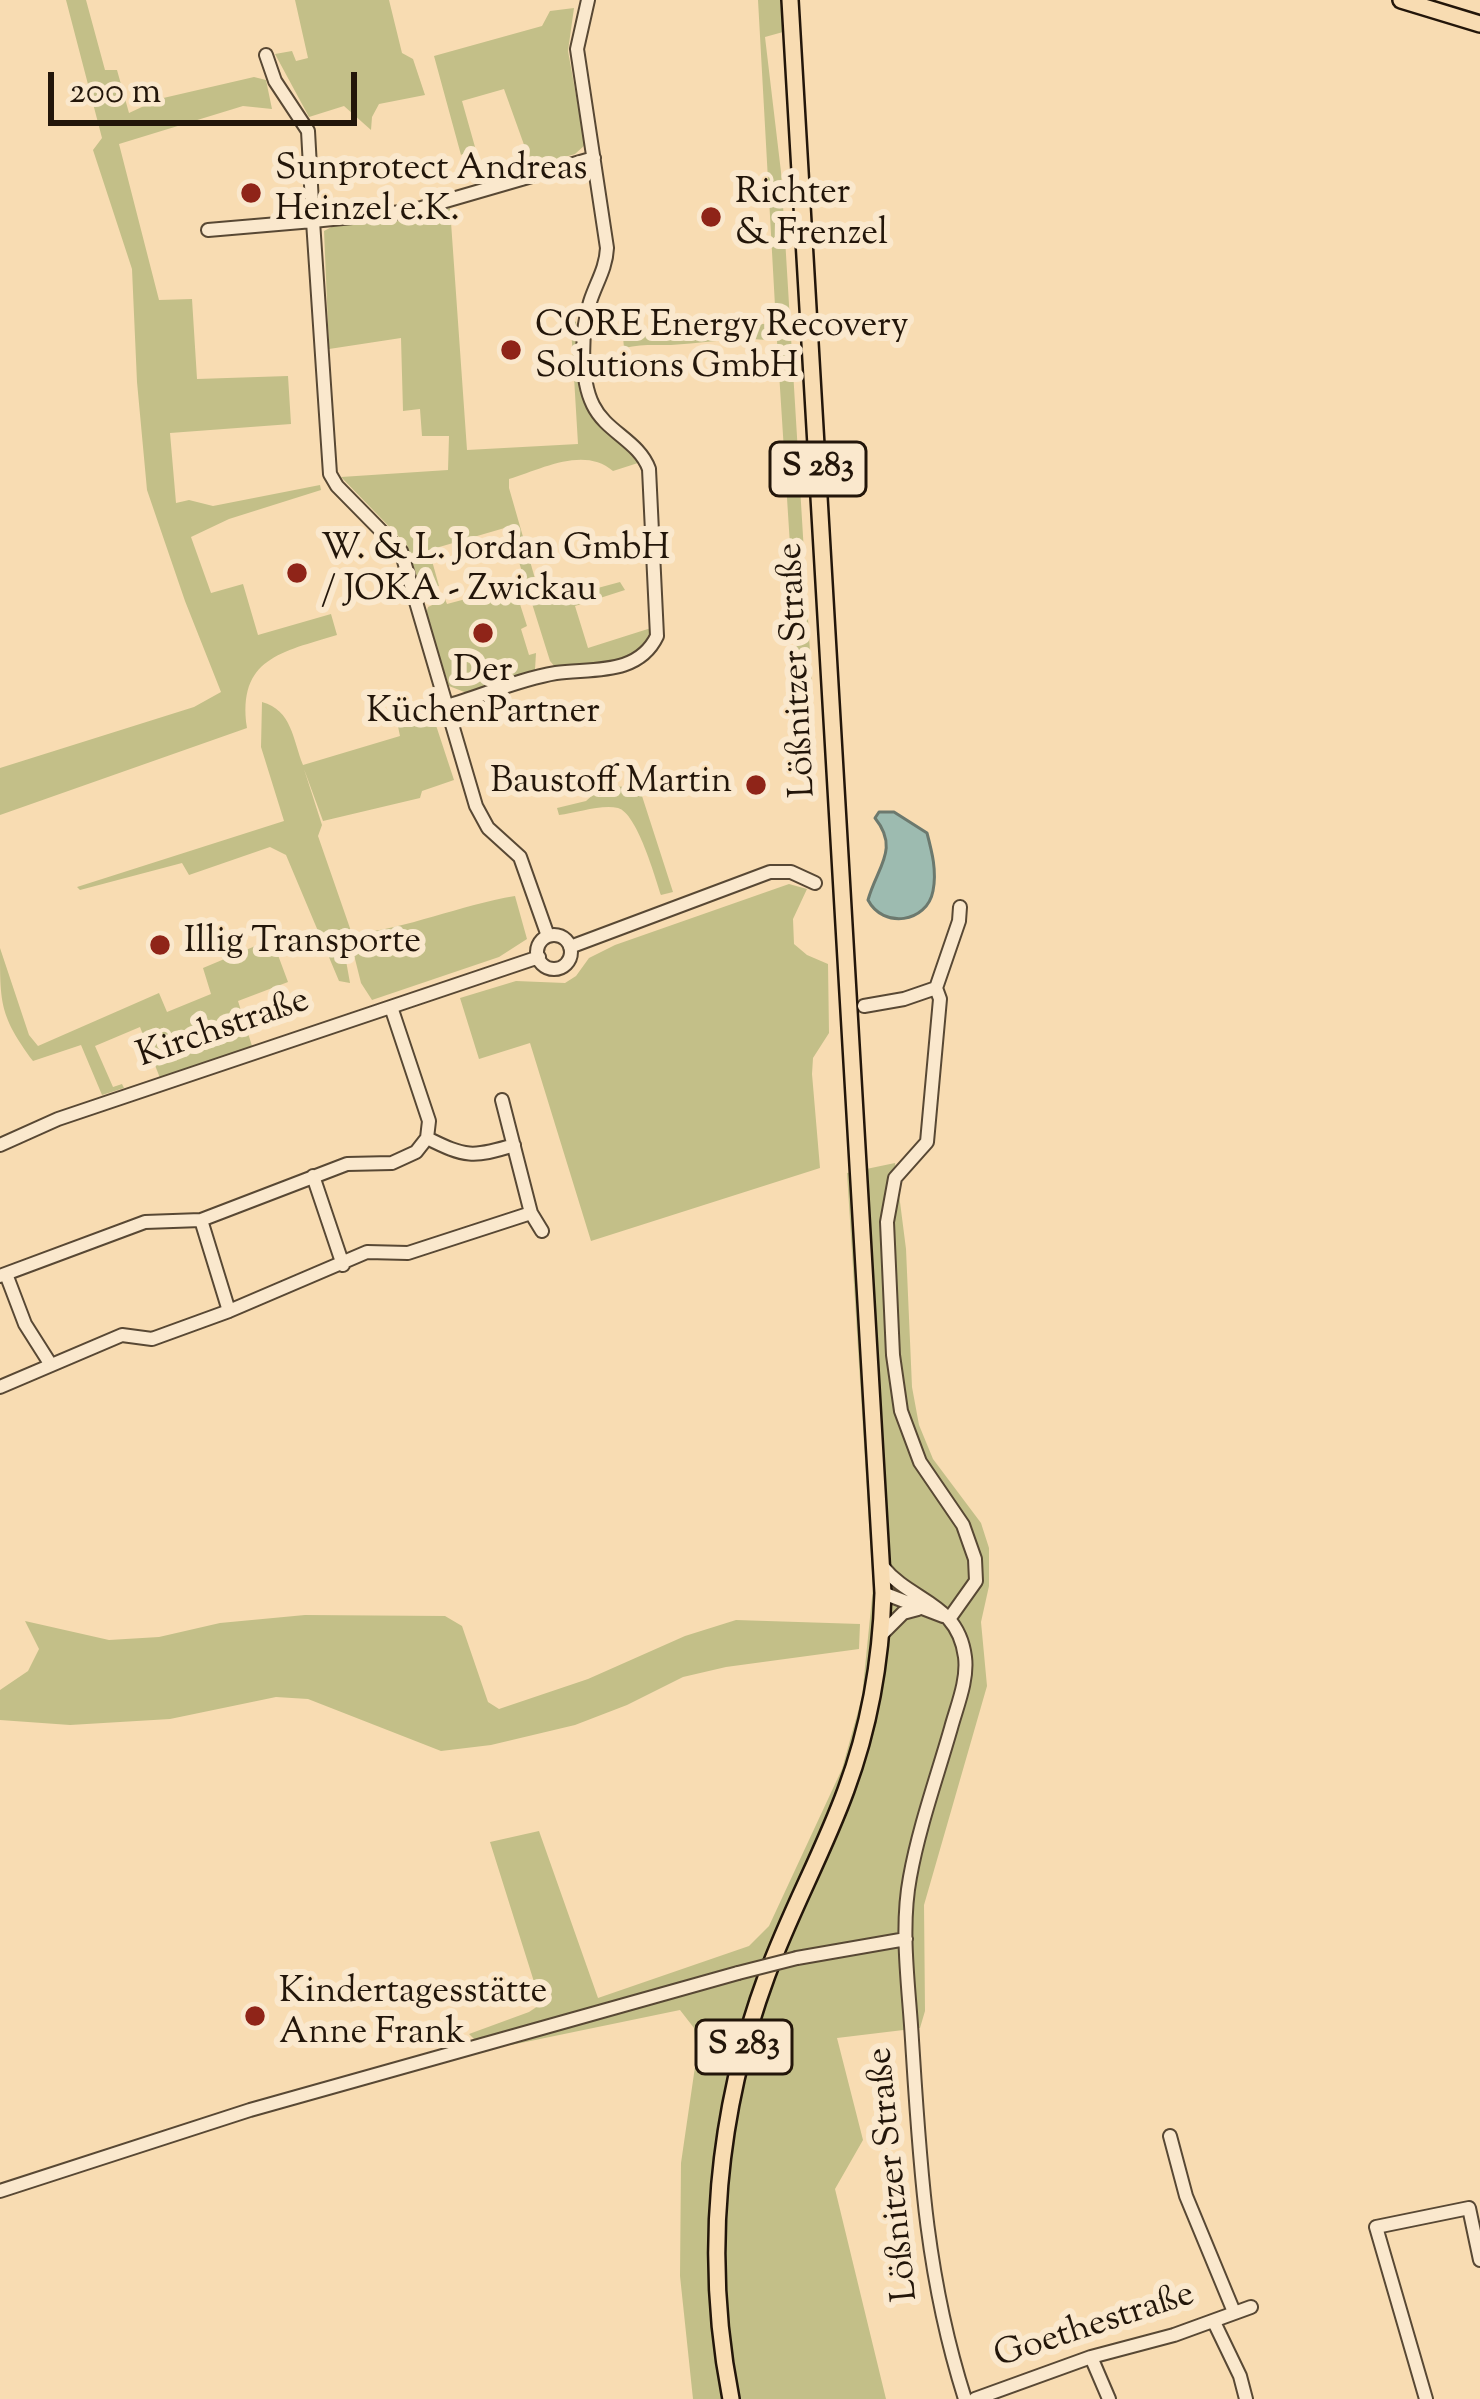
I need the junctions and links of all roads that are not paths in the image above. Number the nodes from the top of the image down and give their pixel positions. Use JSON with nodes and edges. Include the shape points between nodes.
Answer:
{"nodes":[{"id":1,"x":587,"y":0,"type":"edge"},
{"id":2,"x":790,"y":0,"type":"edge"},
{"id":3,"x":1401,"y":0,"type":"edge"},
{"id":4,"x":1480,"y":24,"type":"edge"},
{"id":5,"x":266,"y":55,"type":"dead end"},
{"id":6,"x":594,"y":158,"type":"junction"},
{"id":7,"x":313,"y":221,"type":"junction"},
{"id":8,"x":208,"y":230,"type":"dead end"},
{"id":9,"x":447,"y":706,"type":"junction"},
{"id":10,"x":815,"y":883,"type":"dead end"},
{"id":11,"x":960,"y":907,"type":"dead end"},
{"id":12,"x":548,"y":936,"type":"junction"},
{"id":13,"x":570,"y":947,"type":"junction"},
{"id":14,"x":538,"y":957,"type":"junction"},
{"id":15,"x":936,"y":988,"type":"junction"},
{"id":16,"x":864,"y":1006,"type":"dead end"},
{"id":17,"x":391,"y":1007,"type":"junction"},
{"id":18,"x":502,"y":1100,"type":"dead end"},
{"id":19,"x":427,"y":1138,"type":"junction"},
{"id":20,"x":0,"y":1144,"type":"edge"},
{"id":21,"x":514,"y":1145,"type":"junction"},
{"id":22,"x":313,"y":1176,"type":"junction"},
{"id":23,"x":531,"y":1213,"type":"junction"},
{"id":24,"x":202,"y":1220,"type":"junction"},
{"id":25,"x":542,"y":1231,"type":"dead end"},
{"id":26,"x":343,"y":1265,"type":"junction"},
{"id":27,"x":3,"y":1275,"type":"edge"},
{"id":28,"x":230,"y":1311,"type":"junction"},
{"id":29,"x":50,"y":1365,"type":"junction"},
{"id":30,"x":0,"y":1387,"type":"edge"},
{"id":31,"x":883,"y":1567,"type":"junction"},
{"id":32,"x":906,"y":1590,"type":"junction"},
{"id":33,"x":883,"y":1593,"type":"junction"},
{"id":34,"x":926,"y":1608,"type":"junction"},
{"id":35,"x":950,"y":1619,"type":"junction"},
{"id":36,"x":881,"y":1635,"type":"junction"},
{"id":37,"x":906,"y":1939,"type":"junction"},
{"id":38,"x":1170,"y":2136,"type":"dead end"},
{"id":39,"x":0,"y":2191,"type":"edge"},
{"id":40,"x":1480,"y":2260,"type":"edge"},
{"id":41,"x":1251,"y":2307,"type":"dead end"},
{"id":42,"x":1234,"y":2312,"type":"junction"},
{"id":43,"x":1214,"y":2322,"type":"junction"},
{"id":44,"x":1091,"y":2357,"type":"junction"},
{"id":45,"x":731,"y":2399,"type":"edge"},
{"id":46,"x":964,"y":2399,"type":"edge"},
{"id":47,"x":975,"y":2399,"type":"edge"},
{"id":48,"x":1109,"y":2399,"type":"edge"},
{"id":49,"x":1249,"y":2399,"type":"edge"},
{"id":50,"x":1426,"y":2399,"type":"edge"}],
"edges":[{"from":1,"to":6,"type":"street","via":[[578,49]]},
{"from":2,"to":31,"type":"main road","name":"Lößnitzer Straße","number":"S 283"},
{"from":3,"to":4,"type":"main road"},
{"from":5,"to":7,"type":"street","via":[[308,131]]},
{"from":6,"to":7,"type":"street","via":[[412,212]]},
{"from":6,"to":9,"type":"street","via":[[608,248],[585,320],[587,386],[596,411],[649,469],[657,636],[642,655],[603,671],[557,673]]},
{"from":7,"to":8,"type":"street"},
{"from":7,"to":9,"type":"street","via":[[330,473],[398,546]]},
{"from":9,"to":12,"type":"street","via":[[481,818],[520,857]]},
{"from":10,"to":13,"type":"street","name":"Kirchstraße","via":[[770,872]]},
{"from":11,"to":15,"type":"street"},
{"from":12,"to":13,"type":"street"},
{"from":12,"to":14,"type":"street"},
{"from":13,"to":14,"type":"street","name":"Kirchstraße","via":[[559,968]]},
{"from":14,"to":17,"type":"street","name":"Kirchstraße"},
{"from":15,"to":16,"type":"street"},
{"from":15,"to":35,"type":"street","via":[[927,1142],[895,1178],[887,1222],[901,1411],[974,1559],[976,1581]]},
{"from":17,"to":19,"type":"street","via":[[429,1121]]},
{"from":17,"to":20,"type":"street","name":"Kirchstraße"},
{"from":18,"to":21,"type":"street"},
{"from":19,"to":21,"type":"street","via":[[478,1156]]},
{"from":19,"to":22,"type":"street","via":[[392,1163],[347,1163]]},
{"from":21,"to":23,"type":"street"},
{"from":22,"to":24,"type":"street"},
{"from":22,"to":26,"type":"street"},
{"from":23,"to":25,"type":"street"},
{"from":23,"to":26,"type":"street"},
{"from":24,"to":27,"type":"street","via":[[145,1222]]},
{"from":24,"to":28,"type":"street"},
{"from":26,"to":28,"type":"street"},
{"from":27,"to":29,"type":"street"},
{"from":28,"to":29,"type":"street","via":[[152,1339],[122,1335]]},
{"from":29,"to":30,"type":"street"},
{"from":31,"to":32,"type":"street"},
{"from":31,"to":33,"type":"main road","number":"S 283"},
{"from":32,"to":33,"type":"street"},
{"from":32,"to":35,"type":"street"},
{"from":33,"to":34,"type":"street"},
{"from":33,"to":36,"type":"main road","number":"S 283"},
{"from":34,"to":35,"type":"street"},
{"from":34,"to":36,"type":"street","via":[[903,1613]]},
{"from":35,"to":37,"type":"street","name":"Lößnitzer Straße","via":[[965,1654],[964,1675],[910,1876]]},
{"from":36,"to":45,"type":"main road","number":"S 283","via":[[853,1770],[767,1974],[729,2112],[717,2248]]},
{"from":37,"to":39,"type":"street","bridge":true,"via":[[738,1973],[250,2110]]},
{"from":37,"to":46,"type":"street","name":"Lößnitzer Straße","via":[[932,2275]]},
{"from":38,"to":42,"type":"street","name":"Goethestraße"},
{"from":40,"to":50,"type":"street","via":[[1469,2208],[1376,2227]]},
{"from":41,"to":42,"type":"street","name":"Goethestraße"},
{"from":42,"to":43,"type":"street","name":"Goethestraße"},
{"from":43,"to":44,"type":"street","name":"Goethestraße"},
{"from":43,"to":49,"type":"street"},
{"from":44,"to":47,"type":"street","name":"Goethestraße"},
{"from":44,"to":48,"type":"street"}]}
